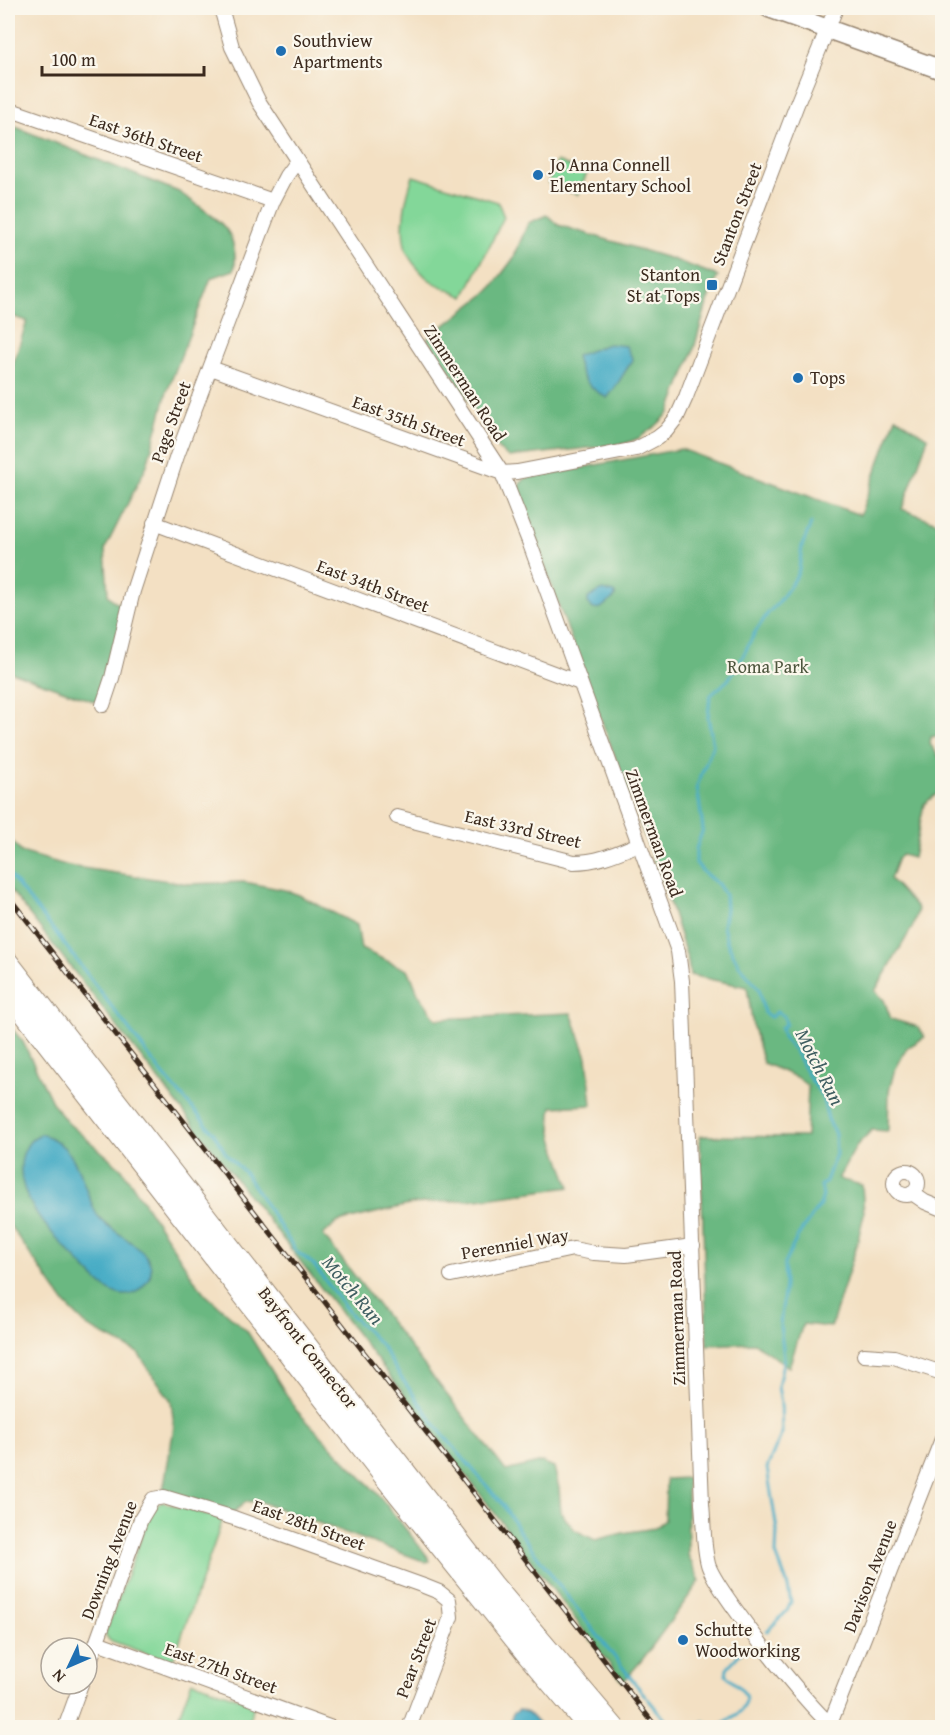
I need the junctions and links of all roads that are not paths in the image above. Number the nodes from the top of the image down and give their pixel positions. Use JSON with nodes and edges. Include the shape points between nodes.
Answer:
{"nodes":[{"id":1,"x":221,"y":8,"type":"edge"},
{"id":2,"x":769,"y":8,"type":"edge"},
{"id":3,"x":836,"y":8,"type":"edge"},
{"id":4,"x":828,"y":28,"type":"junction"},
{"id":5,"x":942,"y":70,"type":"edge"},
{"id":6,"x":8,"y":109,"type":"edge"},
{"id":7,"x":297,"y":161,"type":"junction"},
{"id":8,"x":273,"y":201,"type":"junction"},
{"id":9,"x":211,"y":368,"type":"junction"},
{"id":10,"x":502,"y":474,"type":"junction"},
{"id":11,"x":154,"y":524,"type":"junction"},
{"id":12,"x":580,"y":683,"type":"junction"},
{"id":13,"x":103,"y":705,"type":"dead end"},
{"id":14,"x":397,"y":817,"type":"dead end"},
{"id":15,"x":639,"y":844,"type":"junction"},
{"id":16,"x":8,"y":962,"type":"edge"},
{"id":17,"x":8,"y":993,"type":"edge"},
{"id":18,"x":912,"y":1192,"type":"dead end"},
{"id":19,"x":942,"y":1209,"type":"edge"},
{"id":20,"x":693,"y":1246,"type":"junction"},
{"id":21,"x":451,"y":1275,"type":"dead end"},
{"id":22,"x":864,"y":1355,"type":"dead end"},
{"id":23,"x":942,"y":1373,"type":"edge"},
{"id":24,"x":942,"y":1439,"type":"edge"},
{"id":25,"x":153,"y":1499,"type":"joint"},
{"id":26,"x":449,"y":1600,"type":"joint"},
{"id":27,"x":99,"y":1636,"type":"edge"},
{"id":28,"x":99,"y":1643,"type":"edge"},
{"id":29,"x":77,"y":1696,"type":"edge"},
{"id":30,"x":833,"y":1726,"type":"edge"},
{"id":31,"x":65,"y":1728,"type":"edge"},
{"id":32,"x":332,"y":1728,"type":"edge"},
{"id":33,"x":409,"y":1728,"type":"edge"},
{"id":34,"x":589,"y":1728,"type":"edge"},
{"id":35,"x":615,"y":1728,"type":"edge"}],
"edges":[{"from":1,"to":7,"type":"street","name":"Zimmerman Road","via":[[242,71]]},
{"from":2,"to":4,"type":"main road"},
{"from":3,"to":4,"type":"street","name":"Stanton Street"},
{"from":4,"to":5,"type":"main road"},
{"from":4,"to":10,"type":"street","name":"Stanton Street","via":[[677,417],[647,445],[626,452]]},
{"from":6,"to":8,"type":"street","name":"East 36th Street"},
{"from":7,"to":8,"type":"street","name":"Page Street"},
{"from":7,"to":10,"type":"street","name":"Zimmerman Road"},
{"from":8,"to":9,"type":"street","name":"Page Street"},
{"from":9,"to":10,"type":"street","name":"East 35th Street"},
{"from":9,"to":11,"type":"street","name":"Page Street"},
{"from":10,"to":12,"type":"street","name":"Zimmerman Road"},
{"from":11,"to":12,"type":"street","name":"East 34th Street"},
{"from":11,"to":13,"type":"street","name":"Page Street"},
{"from":12,"to":15,"type":"street","name":"Zimmerman Road"},
{"from":14,"to":15,"type":"street","name":"East 33rd Street","via":[[574,862],[605,858]]},
{"from":15,"to":20,"type":"street","name":"Zimmerman Road","via":[[681,966]]},
{"from":16,"to":35,"type":"highway","name":"Bayfront Connector","via":[[493,1584]]},
{"from":17,"to":34,"type":"highway","name":"Bayfront Connector","via":[[393,1488]]},
{"from":18,"to":19,"type":"street"},
{"from":20,"to":21,"type":"street","name":"Perenniel Way","via":[[626,1255],[573,1249]]},
{"from":20,"to":30,"type":"street","name":"Zimmerman Road","via":[[702,1504],[708,1565],[718,1587],[799,1691]]},
{"from":22,"to":23,"type":"street","via":[[894,1357]]},
{"from":24,"to":30,"type":"street","name":"Davison Avenue"},
{"from":25,"to":26,"type":"street","name":"East 28th Street","via":[[164,1497],[234,1518],[424,1586]]},
{"from":25,"to":27,"type":"street","name":"Downing Avenue","via":[[141,1519]]},
{"from":26,"to":33,"type":"street","name":"Pear Street","via":[[451,1617]]},
{"from":28,"to":32,"type":"street","name":"East 27th Street"},
{"from":29,"to":31,"type":"street"}]}
